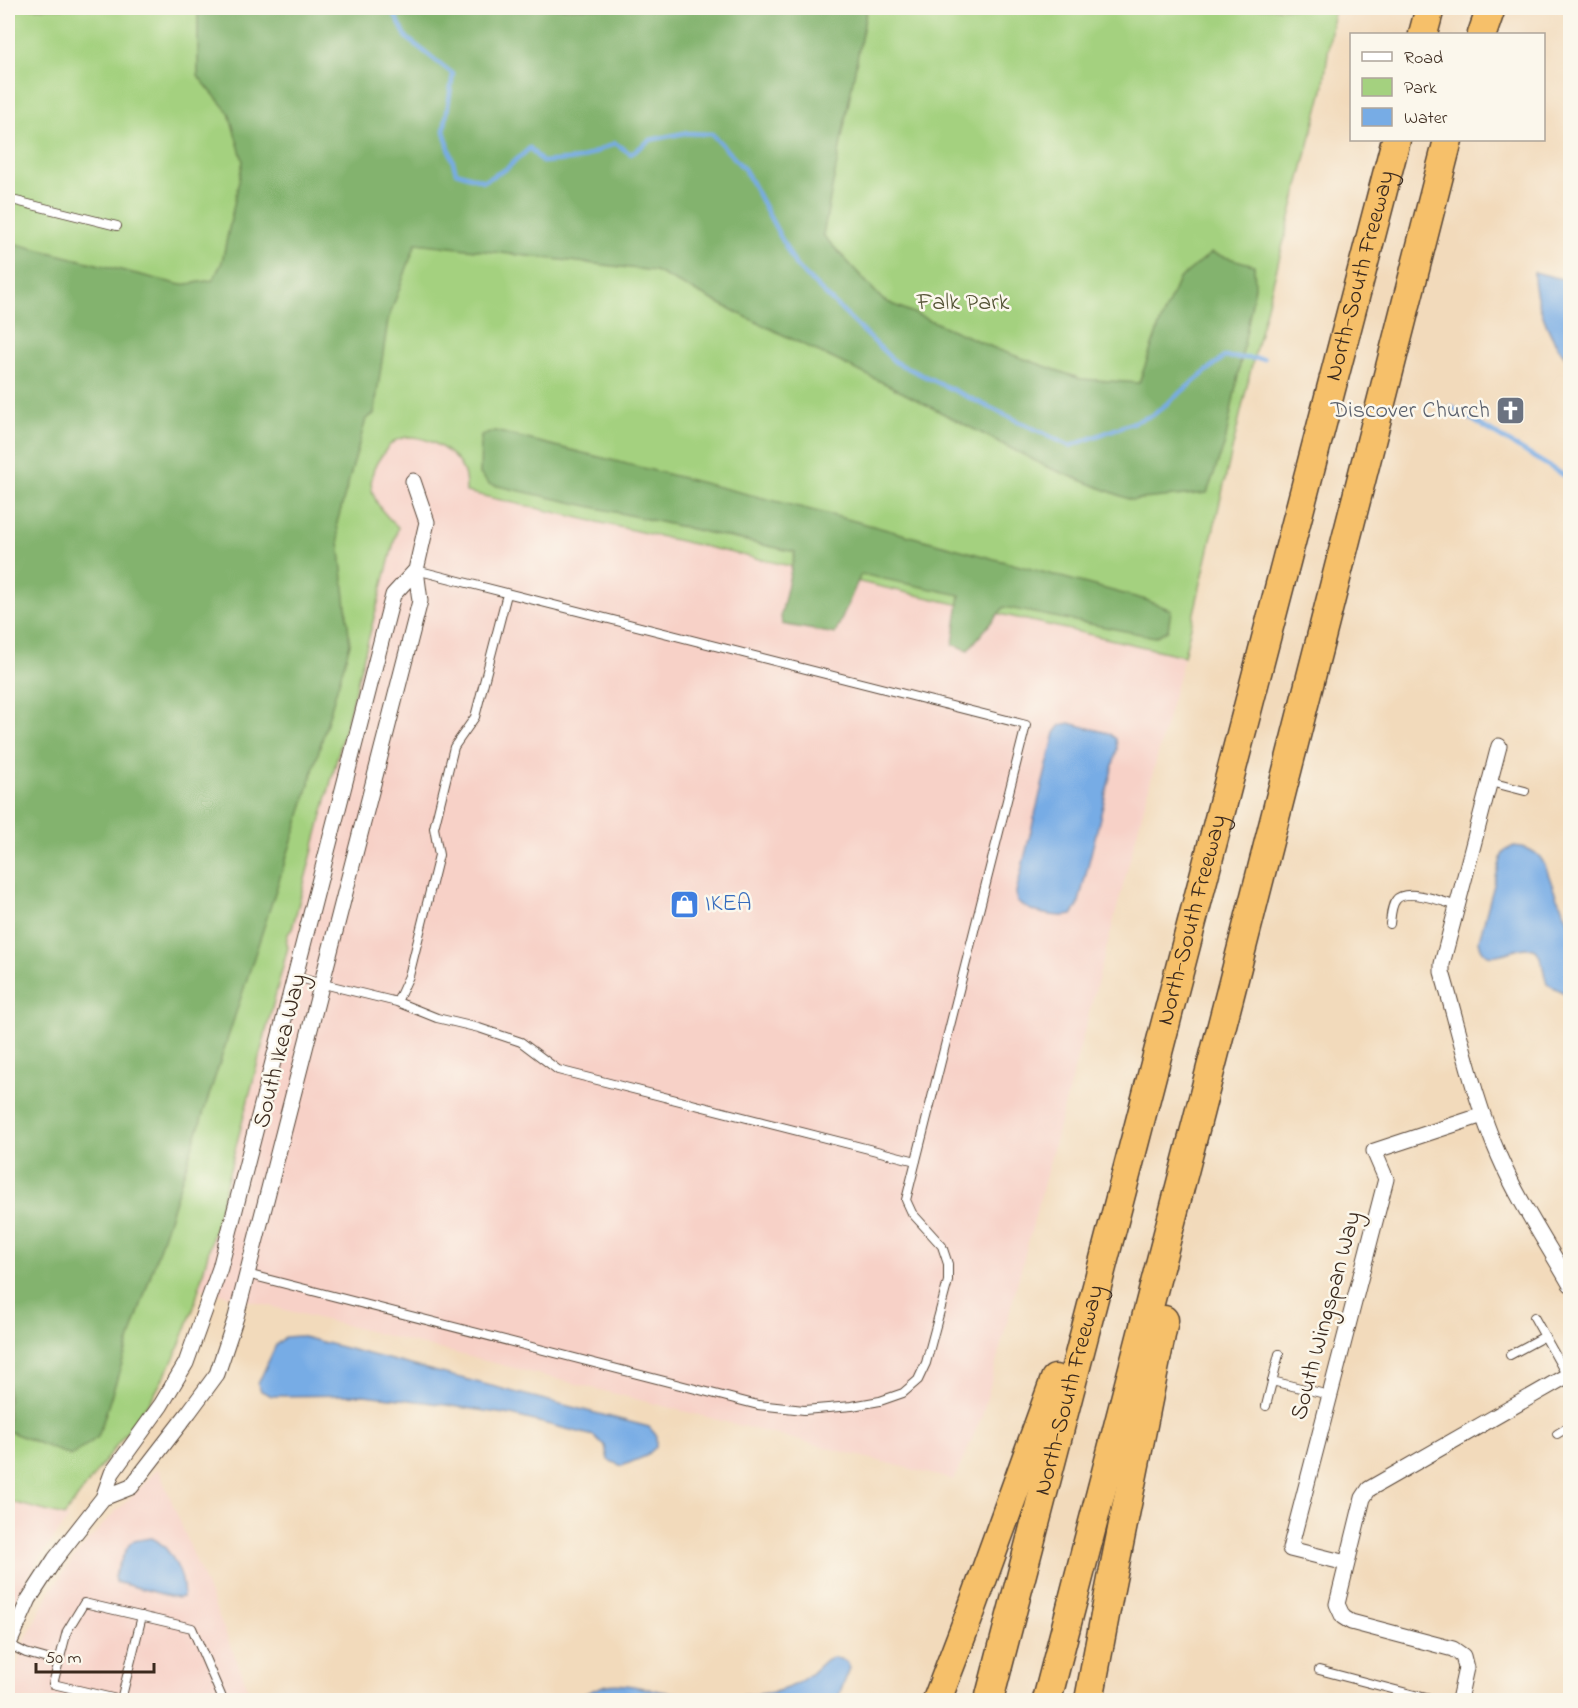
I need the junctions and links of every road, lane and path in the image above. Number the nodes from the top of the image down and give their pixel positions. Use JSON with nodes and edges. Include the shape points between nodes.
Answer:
{"nodes":[{"id":1,"x":1418,"y":8,"type":"edge"},
{"id":2,"x":1430,"y":8,"type":"edge"},
{"id":3,"x":1482,"y":8,"type":"edge"},
{"id":4,"x":1491,"y":8,"type":"edge"},
{"id":5,"x":1413,"y":33,"type":"edge"},
{"id":6,"x":1424,"y":33,"type":"edge"},
{"id":7,"x":1475,"y":33,"type":"edge"},
{"id":8,"x":1482,"y":33,"type":"edge"},
{"id":9,"x":1395,"y":141,"type":"edge"},
{"id":10,"x":1448,"y":141,"type":"edge"},
{"id":11,"x":8,"y":199,"type":"edge"},
{"id":12,"x":117,"y":226,"type":"dead end"},
{"id":13,"x":413,"y":481,"type":"dead end"},
{"id":14,"x":416,"y":570,"type":"junction"},
{"id":15,"x":507,"y":594,"type":"junction"},
{"id":16,"x":1499,"y":746,"type":"dead end"},
{"id":17,"x":1490,"y":782,"type":"junction"},
{"id":18,"x":1525,"y":791,"type":"dead end"},
{"id":19,"x":1457,"y":906,"type":"junction"},
{"id":20,"x":1390,"y":924,"type":"dead end"},
{"id":21,"x":295,"y":977,"type":"junction"},
{"id":22,"x":322,"y":984,"type":"junction"},
{"id":23,"x":1229,"y":998,"type":"junction"},
{"id":24,"x":397,"y":1002,"type":"junction"},
{"id":25,"x":1483,"y":1115,"type":"junction"},
{"id":26,"x":916,"y":1161,"type":"junction"},
{"id":27,"x":1117,"y":1208,"type":"junction"},
{"id":28,"x":247,"y":1274,"type":"junction"},
{"id":29,"x":1570,"y":1284,"type":"edge"},
{"id":30,"x":1534,"y":1317,"type":"dead end"},
{"id":31,"x":1545,"y":1336,"type":"junction"},
{"id":32,"x":1279,"y":1354,"type":"dead end"},
{"id":33,"x":1510,"y":1355,"type":"dead end"},
{"id":34,"x":1569,"y":1377,"type":"edge"},
{"id":35,"x":1272,"y":1381,"type":"junction"},
{"id":36,"x":1329,"y":1395,"type":"junction"},
{"id":37,"x":1266,"y":1406,"type":"dead end"},
{"id":38,"x":1570,"y":1426,"type":"edge"},
{"id":39,"x":1557,"y":1434,"type":"dead end"},
{"id":40,"x":103,"y":1498,"type":"junction"},
{"id":41,"x":1346,"y":1563,"type":"junction"},
{"id":42,"x":142,"y":1616,"type":"junction"},
{"id":43,"x":8,"y":1645,"type":"edge"},
{"id":44,"x":58,"y":1662,"type":"junction"},
{"id":45,"x":1319,"y":1670,"type":"dead end"},
{"id":46,"x":121,"y":1700,"type":"edge"},
{"id":47,"x":224,"y":1701,"type":"edge"},
{"id":48,"x":937,"y":1701,"type":"edge"},
{"id":49,"x":989,"y":1701,"type":"edge"},
{"id":50,"x":1047,"y":1701,"type":"edge"},
{"id":51,"x":1089,"y":1701,"type":"edge"},
{"id":52,"x":1434,"y":1701,"type":"edge"},
{"id":53,"x":1459,"y":1701,"type":"edge"}],
"edges":[{"from":1,"to":5,"type":"highway"},
{"from":2,"to":6,"type":"highway"},
{"from":3,"to":7,"type":"highway"},
{"from":4,"to":8,"type":"highway"},
{"from":9,"to":27,"type":"highway","name":"North-South Freeway"},
{"from":10,"to":23,"type":"highway","name":"North-South Freeway"},
{"from":11,"to":12,"type":"lane"},
{"from":13,"to":14,"type":"street","name":"South Ikea Way","via":[[428,522]]},
{"from":14,"to":15,"type":"lane"},
{"from":14,"to":21,"type":"street","name":"South Ikea Way","via":[[393,595]]},
{"from":14,"to":22,"type":"street","name":"South Ikea Way","via":[[420,601]]},
{"from":15,"to":24,"type":"lane","via":[[475,717],[454,747],[434,828],[439,855],[409,976]]},
{"from":15,"to":26,"type":"lane","via":[[1026,724]]},
{"from":16,"to":17,"type":"street"},
{"from":17,"to":18,"type":"lane"},
{"from":17,"to":19,"type":"street"},
{"from":19,"to":20,"type":"lane","via":[[1404,895],[1396,899]]},
{"from":19,"to":25,"type":"street","via":[[1442,972]]},
{"from":21,"to":22,"type":"lane"},
{"from":21,"to":40,"type":"street","name":"South Ikea Way","via":[[220,1268],[202,1320],[186,1363],[112,1473]]},
{"from":22,"to":24,"type":"lane"},
{"from":22,"to":28,"type":"street","name":"South Ikea Way"},
{"from":23,"to":50,"type":"highway","name":"North-South Freeway"},
{"from":23,"to":51,"type":"highway"},
{"from":24,"to":26,"type":"lane","via":[[521,1042],[558,1070]]},
{"from":25,"to":29,"type":"street","via":[[1513,1186]]},
{"from":25,"to":36,"type":"street","name":"South Wingspan Way","via":[[1374,1151],[1386,1179]]},
{"from":26,"to":28,"type":"lane","via":[[906,1200],[912,1213],[942,1246],[948,1281],[926,1364],[918,1380],[903,1393],[852,1406],[804,1410],[758,1405]]},
{"from":27,"to":48,"type":"highway"},
{"from":27,"to":49,"type":"highway","name":"North-South Freeway"},
{"from":28,"to":40,"type":"street","name":"South Ikea Way","via":[[217,1374],[131,1487]]},
{"from":30,"to":31,"type":"lane"},
{"from":31,"to":33,"type":"lane"},
{"from":31,"to":34,"type":"lane"},
{"from":32,"to":35,"type":"lane"},
{"from":34,"to":41,"type":"street","via":[[1369,1489],[1363,1498]]},
{"from":35,"to":36,"type":"lane"},
{"from":35,"to":37,"type":"lane"},
{"from":36,"to":41,"type":"street","name":"South Wingspan Way","via":[[1290,1549]]},
{"from":38,"to":39,"type":"lane"},
{"from":40,"to":43,"type":"street","name":"South Ikea Way","via":[[29,1599]]},
{"from":41,"to":53,"type":"street","via":[[1337,1604],[1343,1617],[1454,1649],[1464,1656],[1466,1668]]},
{"from":42,"to":44,"type":"lane","via":[[84,1603],[67,1631]]},
{"from":42,"to":46,"type":"lane"},
{"from":42,"to":47,"type":"lane","via":[[192,1628]]},
{"from":43,"to":44,"type":"lane"},
{"from":44,"to":46,"type":"lane","via":[[53,1684]]},
{"from":45,"to":52,"type":"lane"}]}
